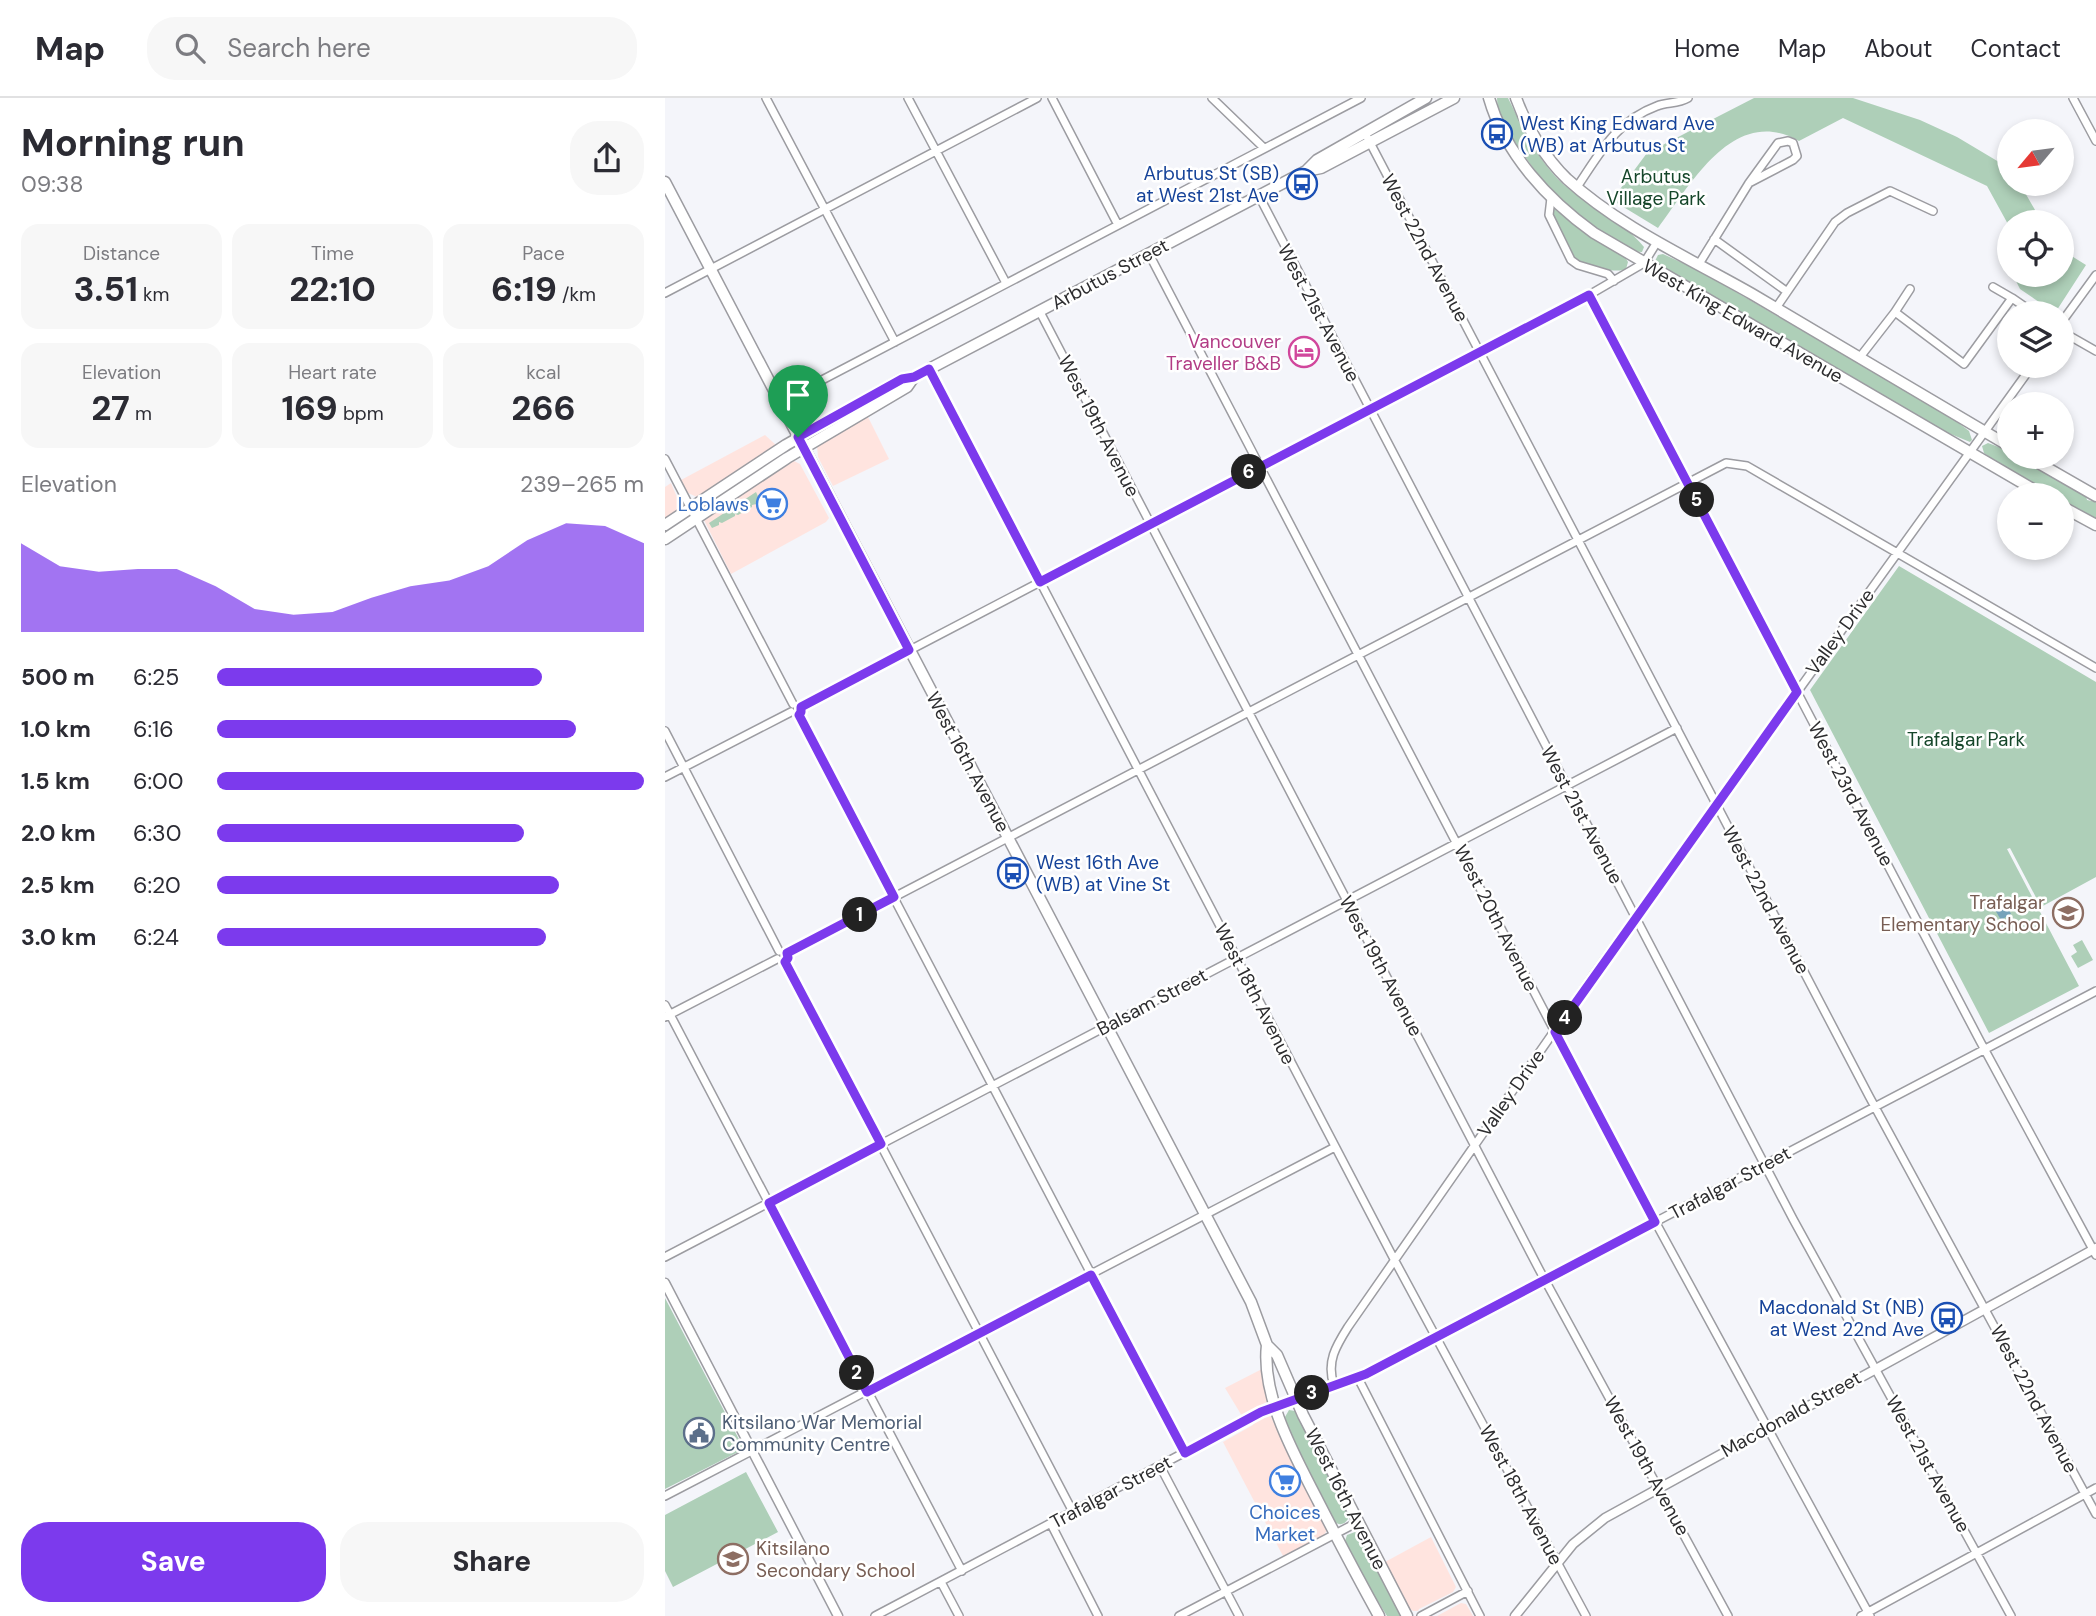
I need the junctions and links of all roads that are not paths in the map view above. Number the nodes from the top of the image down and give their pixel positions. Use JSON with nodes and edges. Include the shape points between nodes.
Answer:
{"nodes":[{"id":1,"x":766,"y":98,"type":"edge"},
{"id":2,"x":908,"y":98,"type":"edge"},
{"id":3,"x":1037,"y":98,"type":"edge"},
{"id":4,"x":1052,"y":98,"type":"edge"},
{"id":5,"x":1212,"y":98,"type":"edge"},
{"id":6,"x":1361,"y":98,"type":"edge"},
{"id":7,"x":1426,"y":98,"type":"edge"},
{"id":8,"x":1454,"y":98,"type":"edge"},
{"id":9,"x":1489,"y":98,"type":"edge"},
{"id":10,"x":1516,"y":98,"type":"edge"},
{"id":11,"x":1688,"y":98,"type":"edge"},
{"id":12,"x":2073,"y":98,"type":"edge"},
{"id":13,"x":1367,"y":138,"type":"junction"},
{"id":14,"x":2096,"y":141,"type":"edge"},
{"id":15,"x":1264,"y":148,"type":"junction"},
{"id":16,"x":936,"y":151,"type":"junction"},
{"id":17,"x":665,"y":182,"type":"edge"},
{"id":18,"x":1749,"y":183,"type":"junction"},
{"id":19,"x":1577,"y":187,"type":"junction"},
{"id":20,"x":1259,"y":197,"type":"junction"},
{"id":21,"x":1552,"y":198,"type":"junction"},
{"id":22,"x":825,"y":211,"type":"junction"},
{"id":23,"x":1933,"y":211,"type":"dead end"},
{"id":24,"x":1118,"y":225,"type":"junction"},
{"id":25,"x":1714,"y":239,"type":"junction"},
{"id":26,"x":1657,"y":242,"type":"junction"},
{"id":27,"x":1149,"y":254,"type":"junction"},
{"id":28,"x":1644,"y":263,"type":"junction"},
{"id":29,"x":1699,"y":264,"type":"junction"},
{"id":30,"x":711,"y":270,"type":"junction"},
{"id":31,"x":2096,"y":275,"type":"edge"},
{"id":32,"x":1614,"y":281,"type":"junction"},
{"id":33,"x":1006,"y":283,"type":"junction"},
{"id":34,"x":1993,"y":287,"type":"dead end"},
{"id":35,"x":1910,"y":289,"type":"dead end"},
{"id":36,"x":1786,"y":291,"type":"junction"},
{"id":37,"x":665,"y":293,"type":"edge"},
{"id":38,"x":1589,"y":295,"type":"junction"},
{"id":39,"x":2012,"y":298,"type":"junction"},
{"id":40,"x":2016,"y":301,"type":"edge"},
{"id":41,"x":2074,"y":305,"type":"edge"},
{"id":42,"x":1776,"y":308,"type":"junction"},
{"id":43,"x":1040,"y":312,"type":"junction"},
{"id":44,"x":1895,"y":312,"type":"junction"},
{"id":45,"x":2074,"y":338,"type":"edge"},
{"id":46,"x":895,"y":342,"type":"junction"},
{"id":47,"x":1480,"y":351,"type":"junction"},
{"id":48,"x":2096,"y":351,"type":"edge"},
{"id":49,"x":1860,"y":357,"type":"junction"},
{"id":50,"x":929,"y":369,"type":"junction"},
{"id":51,"x":914,"y":377,"type":"junction"},
{"id":52,"x":2023,"y":378,"type":"edge"},
{"id":53,"x":780,"y":402,"type":"junction"},
{"id":54,"x":1370,"y":409,"type":"junction"},
{"id":55,"x":1985,"y":432,"type":"junction"},
{"id":56,"x":798,"y":437,"type":"junction"},
{"id":57,"x":1997,"y":439,"type":"edge"},
{"id":58,"x":804,"y":448,"type":"junction"},
{"id":59,"x":1969,"y":453,"type":"junction"},
{"id":60,"x":665,"y":459,"type":"edge"},
{"id":61,"x":1260,"y":466,"type":"junction"},
{"id":62,"x":2049,"y":469,"type":"edge"},
{"id":63,"x":1688,"y":482,"type":"junction"},
{"id":64,"x":2022,"y":483,"type":"edge"},
{"id":65,"x":2096,"y":496,"type":"edge"},
{"id":66,"x":691,"y":508,"type":"junction"},
{"id":67,"x":2074,"y":513,"type":"edge"},
{"id":68,"x":696,"y":519,"type":"junction"},
{"id":69,"x":1150,"y":524,"type":"junction"},
{"id":70,"x":665,"y":525,"type":"edge"},
{"id":71,"x":2096,"y":526,"type":"edge"},
{"id":72,"x":665,"y":539,"type":"edge"},
{"id":73,"x":1579,"y":540,"type":"junction"},
{"id":74,"x":1897,"y":553,"type":"junction"},
{"id":75,"x":1040,"y":582,"type":"junction"},
{"id":76,"x":1468,"y":598,"type":"junction"},
{"id":77,"x":909,"y":650,"type":"junction"},
{"id":78,"x":1359,"y":655,"type":"junction"},
{"id":79,"x":2096,"y":668,"type":"edge"},
{"id":80,"x":1797,"y":692,"type":"junction"},
{"id":81,"x":796,"y":709,"type":"junction"},
{"id":82,"x":1248,"y":713,"type":"junction"},
{"id":83,"x":1677,"y":728,"type":"junction"},
{"id":84,"x":665,"y":732,"type":"edge"},
{"id":85,"x":684,"y":768,"type":"junction"},
{"id":86,"x":1139,"y":770,"type":"junction"},
{"id":87,"x":665,"y":777,"type":"edge"},
{"id":88,"x":1566,"y":785,"type":"junction"},
{"id":89,"x":1717,"y":804,"type":"junction"},
{"id":90,"x":1008,"y":838,"type":"junction"},
{"id":91,"x":1456,"y":843,"type":"junction"},
{"id":92,"x":894,"y":897,"type":"junction"},
{"id":93,"x":1347,"y":901,"type":"junction"},
{"id":94,"x":1635,"y":917,"type":"junction"},
{"id":95,"x":782,"y":956,"type":"junction"},
{"id":96,"x":1237,"y":958,"type":"junction"},
{"id":97,"x":2095,"y":993,"type":"edge"},
{"id":98,"x":665,"y":1005,"type":"edge"},
{"id":99,"x":667,"y":1016,"type":"edge"},
{"id":100,"x":1106,"y":1027,"type":"junction"},
{"id":101,"x":1555,"y":1032,"type":"junction"},
{"id":102,"x":1985,"y":1050,"type":"junction"},
{"id":103,"x":992,"y":1086,"type":"junction"},
{"id":104,"x":1875,"y":1107,"type":"junction"},
{"id":105,"x":881,"y":1144,"type":"junction"},
{"id":106,"x":1475,"y":1145,"type":"junction"},
{"id":107,"x":1335,"y":1147,"type":"junction"},
{"id":108,"x":1764,"y":1164,"type":"junction"},
{"id":109,"x":769,"y":1203,"type":"junction"},
{"id":110,"x":1205,"y":1215,"type":"junction"},
{"id":111,"x":1655,"y":1222,"type":"junction"},
{"id":112,"x":2095,"y":1251,"type":"edge"},
{"id":113,"x":665,"y":1257,"type":"edge"},
{"id":114,"x":1395,"y":1261,"type":"junction"},
{"id":115,"x":1091,"y":1275,"type":"junction"},
{"id":116,"x":1545,"y":1279,"type":"junction"},
{"id":117,"x":665,"y":1283,"type":"edge"},
{"id":118,"x":1985,"y":1309,"type":"junction"},
{"id":119,"x":979,"y":1333,"type":"junction"},
{"id":120,"x":1435,"y":1337,"type":"junction"},
{"id":121,"x":1266,"y":1345,"type":"junction"},
{"id":122,"x":1876,"y":1368,"type":"junction"},
{"id":123,"x":1358,"y":1378,"type":"junction"},
{"id":124,"x":1333,"y":1385,"type":"junction"},
{"id":125,"x":867,"y":1392,"type":"junction"},
{"id":126,"x":1296,"y":1399,"type":"junction"},
{"id":127,"x":1276,"y":1407,"type":"junction"},
{"id":128,"x":1767,"y":1428,"type":"junction"},
{"id":129,"x":752,"y":1451,"type":"junction"},
{"id":130,"x":1185,"y":1453,"type":"junction"},
{"id":131,"x":1160,"y":1466,"type":"junction"},
{"id":132,"x":1658,"y":1487,"type":"junction"},
{"id":133,"x":2096,"y":1489,"type":"edge"},
{"id":134,"x":2085,"y":1494,"type":"junction"},
{"id":135,"x":665,"y":1496,"type":"edge"},
{"id":136,"x":1073,"y":1512,"type":"junction"},
{"id":137,"x":2096,"y":1514,"type":"edge"},
{"id":138,"x":1358,"y":1522,"type":"junction"},
{"id":139,"x":1051,"y":1524,"type":"junction"},
{"id":140,"x":1335,"y":1534,"type":"junction"},
{"id":141,"x":1977,"y":1554,"type":"junction"},
{"id":142,"x":1557,"y":1562,"type":"junction"},
{"id":143,"x":962,"y":1571,"type":"junction"},
{"id":144,"x":941,"y":1581,"type":"junction"},
{"id":145,"x":1468,"y":1591,"type":"junction"},
{"id":146,"x":1226,"y":1592,"type":"junction"},
{"id":147,"x":1866,"y":1615,"type":"edge"},
{"id":148,"x":838,"y":1616,"type":"edge"},
{"id":149,"x":875,"y":1616,"type":"edge"},
{"id":150,"x":959,"y":1616,"type":"edge"},
{"id":151,"x":1098,"y":1616,"type":"edge"},
{"id":152,"x":1179,"y":1616,"type":"edge"},
{"id":153,"x":1238,"y":1616,"type":"edge"},
{"id":154,"x":1379,"y":1616,"type":"edge"},
{"id":155,"x":1407,"y":1616,"type":"edge"},
{"id":156,"x":1421,"y":1616,"type":"edge"},
{"id":157,"x":1481,"y":1616,"type":"edge"},
{"id":158,"x":1515,"y":1616,"type":"edge"},
{"id":159,"x":1586,"y":1616,"type":"edge"},
{"id":160,"x":1728,"y":1616,"type":"edge"},
{"id":161,"x":2011,"y":1616,"type":"edge"}],
"edges":[{"from":1,"to":22,"type":"street"},
{"from":2,"to":16,"type":"street"},
{"from":3,"to":16,"type":"street"},
{"from":4,"to":24,"type":"street"},
{"from":5,"to":15,"type":"street"},
{"from":6,"to":15,"type":"street"},
{"from":7,"to":13,"type":"main road","name":"Arbutus Street"},
{"from":8,"to":13,"type":"main road","name":"Arbutus Street"},
{"from":9,"to":21,"type":"main road","name":"West King Edward Avenue","via":[[1515,153]]},
{"from":10,"to":19,"type":"main road","name":"West King Edward Avenue","via":[[1543,148]]},
{"from":11,"to":19,"type":"street","via":[[1657,106],[1615,131]]},
{"from":12,"to":14,"type":"street"},
{"from":13,"to":20,"type":"main road","name":"Arbutus Street","via":[[1321,168],[1306,171]]},
{"from":13,"to":47,"type":"street","name":"West 22nd Avenue"},
{"from":15,"to":24,"type":"street"},
{"from":16,"to":22,"type":"street"},
{"from":16,"to":33,"type":"street"},
{"from":17,"to":30,"type":"main road","name":"West 16th Avenue"},
{"from":18,"to":18,"type":"street","via":[[1793,160],[1797,156],[1793,143],[1778,143]]},
{"from":18,"to":25,"type":"street"},
{"from":19,"to":26,"type":"main road","name":"West King Edward Avenue"},
{"from":20,"to":27,"type":"main road","name":"Arbutus Street"},
{"from":20,"to":54,"type":"street","name":"West 21st Avenue"},
{"from":21,"to":28,"type":"main road","name":"West King Edward Avenue","via":[[1594,233]]},
{"from":21,"to":32,"type":"street","via":[[1549,215],[1571,260],[1608,274]]},
{"from":22,"to":30,"type":"street"},
{"from":22,"to":46,"type":"street"},
{"from":23,"to":36,"type":"street","via":[[1890,191],[1847,213],[1835,222]]},
{"from":24,"to":33,"type":"street"},
{"from":25,"to":29,"type":"street"},
{"from":25,"to":36,"type":"street"},
{"from":26,"to":28,"type":"street"},
{"from":26,"to":29,"type":"main road","name":"West King Edward Avenue"},
{"from":27,"to":43,"type":"main road","name":"Arbutus Street"},
{"from":27,"to":61,"type":"street","name":"West 20th Avenue"},
{"from":28,"to":32,"type":"street"},
{"from":28,"to":59,"type":"main road","name":"West King Edward Avenue"},
{"from":29,"to":42,"type":"main road","name":"West King Edward Avenue"},
{"from":30,"to":37,"type":"street"},
{"from":30,"to":53,"type":"main road","name":"West 16th Avenue"},
{"from":31,"to":41,"type":"street"},
{"from":32,"to":38,"type":"street"},
{"from":33,"to":46,"type":"street"},
{"from":34,"to":39,"type":"street"},
{"from":35,"to":44,"type":"street"},
{"from":36,"to":42,"type":"street"},
{"from":38,"to":47,"type":"street"},
{"from":38,"to":63,"type":"street","name":"West 23rd Avenue"},
{"from":39,"to":40,"type":"street"},
{"from":39,"to":44,"type":"street","via":[[1964,364]]},
{"from":42,"to":49,"type":"main road","name":"West King Edward Avenue"},
{"from":43,"to":50,"type":"main road","name":"Arbutus Street"},
{"from":43,"to":69,"type":"street","name":"West 19th Avenue"},
{"from":44,"to":49,"type":"street"},
{"from":45,"to":48,"type":"street"},
{"from":46,"to":53,"type":"street"},
{"from":47,"to":54,"type":"street"},
{"from":47,"to":73,"type":"street","name":"West 22nd Avenue"},
{"from":49,"to":55,"type":"main road","name":"West King Edward Avenue"},
{"from":50,"to":51,"type":"main road","name":"Arbutus Street"},
{"from":50,"to":75,"type":"street","name":"West 18th Avenue"},
{"from":51,"to":56,"type":"main road","name":"Arbutus Street","via":[[902,379]]},
{"from":51,"to":58,"type":"main road","name":"Arbutus Street","via":[[907,387]]},
{"from":52,"to":55,"type":"street","name":"Valley Drive"},
{"from":53,"to":56,"type":"main road","name":"West 16th Avenue"},
{"from":54,"to":61,"type":"street"},
{"from":54,"to":76,"type":"street","name":"West 21st Avenue"},
{"from":55,"to":57,"type":"main road","name":"West King Edward Avenue"},
{"from":55,"to":59,"type":"street","name":"Valley Drive"},
{"from":56,"to":58,"type":"main road","name":"West 16th Avenue"},
{"from":56,"to":66,"type":"main road","name":"Arbutus Street"},
{"from":58,"to":68,"type":"main road","name":"Arbutus Street"},
{"from":58,"to":77,"type":"main road","name":"West 16th Avenue"},
{"from":59,"to":64,"type":"main road","name":"West King Edward Avenue"},
{"from":59,"to":74,"type":"street","name":"Valley Drive"},
{"from":60,"to":66,"type":"street"},
{"from":61,"to":69,"type":"street"},
{"from":61,"to":78,"type":"street","name":"West 20th Avenue"},
{"from":62,"to":65,"type":"main road"},
{"from":63,"to":73,"type":"street"},
{"from":63,"to":74,"type":"street","via":[[1726,463],[1747,466]]},
{"from":63,"to":80,"type":"street","name":"West 23rd Avenue"},
{"from":66,"to":68,"type":"street"},
{"from":66,"to":70,"type":"main road","name":"Arbutus Street"},
{"from":67,"to":71,"type":"main road"},
{"from":68,"to":72,"type":"main road","name":"Arbutus Street"},
{"from":68,"to":81,"type":"street"},
{"from":69,"to":75,"type":"street"},
{"from":69,"to":82,"type":"street","name":"West 19th Avenue"},
{"from":73,"to":76,"type":"street"},
{"from":73,"to":83,"type":"street","name":"West 22nd Avenue"},
{"from":74,"to":79,"type":"street"},
{"from":74,"to":80,"type":"street","name":"Valley Drive"},
{"from":75,"to":77,"type":"street"},
{"from":75,"to":86,"type":"street","name":"West 18th Avenue"},
{"from":76,"to":78,"type":"street"},
{"from":76,"to":88,"type":"street","name":"West 21st Avenue"},
{"from":77,"to":81,"type":"street"},
{"from":77,"to":90,"type":"main road","name":"West 16th Avenue"},
{"from":78,"to":82,"type":"street"},
{"from":78,"to":91,"type":"street","name":"West 20th Avenue"},
{"from":80,"to":89,"type":"street","name":"Valley Drive"},
{"from":80,"to":102,"type":"street","name":"West 23rd Avenue"},
{"from":81,"to":85,"type":"street"},
{"from":81,"to":92,"type":"street"},
{"from":82,"to":86,"type":"street"},
{"from":82,"to":93,"type":"street","name":"West 19th Avenue"},
{"from":83,"to":88,"type":"street","name":"Balsam Street"},
{"from":83,"to":89,"type":"street","name":"West 22nd Avenue"},
{"from":84,"to":85,"type":"street"},
{"from":85,"to":87,"type":"street"},
{"from":85,"to":95,"type":"street"},
{"from":86,"to":90,"type":"street"},
{"from":86,"to":96,"type":"street","name":"West 18th Avenue"},
{"from":88,"to":91,"type":"street","name":"Balsam Street"},
{"from":88,"to":94,"type":"street","name":"West 21st Avenue"},
{"from":89,"to":94,"type":"street","name":"Valley Drive"},
{"from":89,"to":104,"type":"street","name":"West 22nd Avenue"},
{"from":90,"to":92,"type":"street"},
{"from":90,"to":100,"type":"main road","name":"West 16th Avenue"},
{"from":91,"to":93,"type":"street","name":"Balsam Street"},
{"from":91,"to":101,"type":"street","name":"West 20th Avenue"},
{"from":92,"to":95,"type":"street"},
{"from":92,"to":103,"type":"street"},
{"from":93,"to":96,"type":"street","name":"Balsam Street"},
{"from":93,"to":106,"type":"street","name":"West 19th Avenue"},
{"from":94,"to":101,"type":"street","name":"Valley Drive"},
{"from":94,"to":108,"type":"street","name":"West 21st Avenue"},
{"from":95,"to":99,"type":"street"},
{"from":95,"to":105,"type":"street"},
{"from":96,"to":100,"type":"street","name":"Balsam Street"},
{"from":96,"to":107,"type":"street","name":"West 18th Avenue"},
{"from":97,"to":102,"type":"street","name":"Trafalgar Street"},
{"from":98,"to":99,"type":"street"},
{"from":99,"to":109,"type":"street"},
{"from":100,"to":103,"type":"street","name":"Balsam Street"},
{"from":100,"to":110,"type":"main road","name":"West 16th Avenue"},
{"from":101,"to":106,"type":"street","name":"Valley Drive"},
{"from":101,"to":111,"type":"street","name":"West 20th Avenue"},
{"from":102,"to":104,"type":"street","name":"Trafalgar Street"},
{"from":102,"to":112,"type":"street","name":"West 23rd Avenue"},
{"from":103,"to":105,"type":"street","name":"Balsam Street"},
{"from":103,"to":115,"type":"street"},
{"from":104,"to":108,"type":"street","name":"Trafalgar Street"},
{"from":104,"to":118,"type":"street","name":"West 22nd Avenue"},
{"from":105,"to":109,"type":"street","name":"Balsam Street"},
{"from":105,"to":119,"type":"street"},
{"from":106,"to":114,"type":"street","name":"Valley Drive"},
{"from":106,"to":116,"type":"street","name":"West 19th Avenue"},
{"from":107,"to":110,"type":"street"},
{"from":107,"to":114,"type":"street","name":"West 18th Avenue"},
{"from":108,"to":111,"type":"street","name":"Trafalgar Street"},
{"from":108,"to":122,"type":"street","name":"West 21st Avenue"},
{"from":109,"to":113,"type":"street","name":"Balsam Street"},
{"from":109,"to":125,"type":"street"},
{"from":110,"to":115,"type":"street"},
{"from":110,"to":121,"type":"main road","name":"West 16th Avenue","via":[[1251,1303]]},
{"from":111,"to":116,"type":"street","name":"Trafalgar Street"},
{"from":111,"to":128,"type":"street","name":"West 20th Avenue"},
{"from":112,"to":118,"type":"street","name":"Macdonald Street"},
{"from":114,"to":120,"type":"street","name":"West 18th Avenue"},
{"from":114,"to":124,"type":"street","name":"Valley Drive","via":[[1334,1351],[1329,1372]]},
{"from":115,"to":119,"type":"street"},
{"from":115,"to":130,"type":"street"},
{"from":116,"to":120,"type":"street","name":"Trafalgar Street"},
{"from":116,"to":132,"type":"street","name":"West 19th Avenue"},
{"from":117,"to":129,"type":"street"},
{"from":118,"to":122,"type":"street","name":"Macdonald Street"},
{"from":118,"to":134,"type":"street","name":"West 22nd Avenue"},
{"from":119,"to":125,"type":"street"},
{"from":119,"to":136,"type":"street"},
{"from":120,"to":123,"type":"street","name":"Trafalgar Street"},
{"from":120,"to":142,"type":"street","name":"West 18th Avenue"},
{"from":121,"to":126,"type":"main road","name":"West 16th Avenue","via":[[1277,1355]]},
{"from":121,"to":127,"type":"main road","name":"West 16th Avenue"},
{"from":122,"to":128,"type":"street","name":"Macdonald Street"},
{"from":122,"to":141,"type":"street","name":"West 21st Avenue"},
{"from":123,"to":124,"type":"street","name":"Trafalgar Street"},
{"from":123,"to":145,"type":"street"},
{"from":124,"to":126,"type":"street","name":"Trafalgar Street"},
{"from":125,"to":129,"type":"street"},
{"from":125,"to":143,"type":"street"},
{"from":126,"to":127,"type":"street","name":"Trafalgar Street"},
{"from":126,"to":138,"type":"main road","name":"West 16th Avenue"},
{"from":127,"to":130,"type":"street","name":"Trafalgar Street"},
{"from":127,"to":140,"type":"main road","name":"West 16th Avenue"},
{"from":128,"to":132,"type":"street","name":"Macdonald Street"},
{"from":128,"to":147,"type":"street","name":"West 20th Avenue"},
{"from":129,"to":135,"type":"street"},
{"from":129,"to":148,"type":"street"},
{"from":130,"to":131,"type":"street","name":"Trafalgar Street"},
{"from":131,"to":136,"type":"street","name":"Trafalgar Street"},
{"from":131,"to":146,"type":"street"},
{"from":132,"to":142,"type":"street","name":"Macdonald Street","via":[[1605,1518]]},
{"from":132,"to":160,"type":"street","name":"West 19th Avenue"},
{"from":133,"to":134,"type":"street"},
{"from":134,"to":137,"type":"street","name":"West 22nd Avenue"},
{"from":134,"to":141,"type":"street"},
{"from":136,"to":139,"type":"street","name":"Trafalgar Street"},
{"from":138,"to":140,"type":"street"},
{"from":138,"to":155,"type":"main road","name":"West 16th Avenue"},
{"from":139,"to":143,"type":"street","name":"Trafalgar Street"},
{"from":139,"to":151,"type":"street"},
{"from":140,"to":146,"type":"street"},
{"from":140,"to":154,"type":"main road","name":"West 16th Avenue"},
{"from":141,"to":147,"type":"street"},
{"from":141,"to":161,"type":"street","name":"West 21st Avenue"},
{"from":142,"to":158,"type":"street","name":"Macdonald Street"},
{"from":142,"to":159,"type":"street","name":"West 18th Avenue"},
{"from":143,"to":144,"type":"street","name":"Trafalgar Street"},
{"from":144,"to":149,"type":"street","name":"Trafalgar Street"},
{"from":144,"to":150,"type":"street"},
{"from":145,"to":156,"type":"street"},
{"from":145,"to":157,"type":"street"},
{"from":146,"to":152,"type":"street"},
{"from":146,"to":153,"type":"street"}]}
